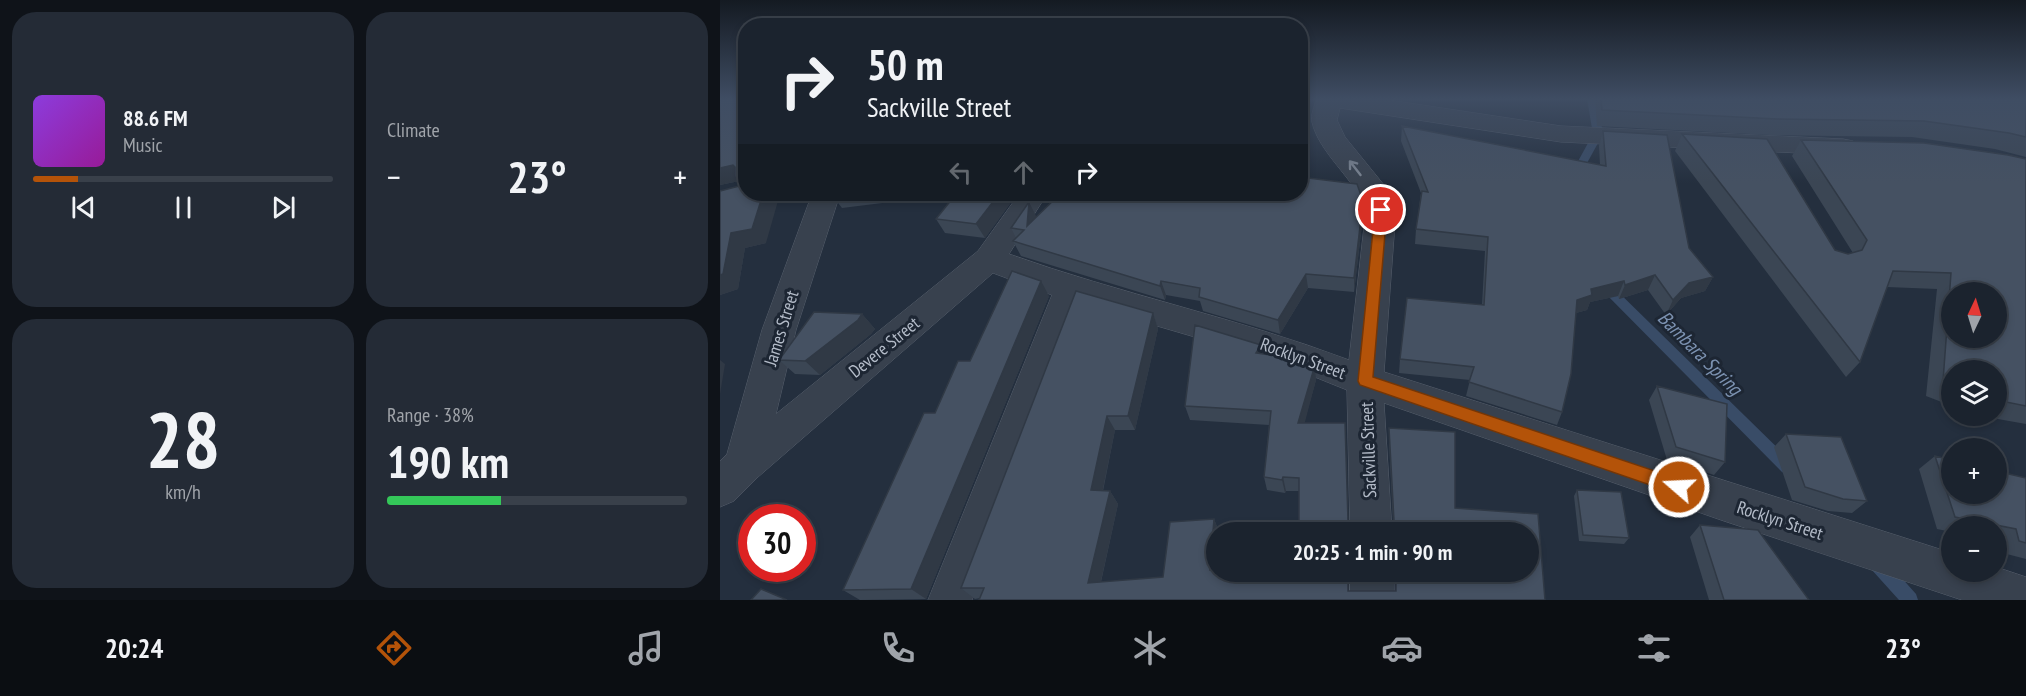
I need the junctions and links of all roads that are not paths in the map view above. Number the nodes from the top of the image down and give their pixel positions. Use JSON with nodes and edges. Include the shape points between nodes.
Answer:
{"nodes":[{"id":1,"x":1327,"y":127,"type":"edge"},
{"id":2,"x":1515,"y":127,"type":"edge"},
{"id":3,"x":1769,"y":145,"type":"junction"},
{"id":4,"x":1865,"y":147,"type":"edge"},
{"id":5,"x":1787,"y":175,"type":"edge"},
{"id":6,"x":824,"y":201,"type":"edge"},
{"id":7,"x":1029,"y":201,"type":"edge"},
{"id":8,"x":989,"y":259,"type":"junction"},
{"id":9,"x":1071,"y":288,"type":"junction"},
{"id":10,"x":1365,"y":381,"type":"junction"},
{"id":11,"x":744,"y":464,"type":"junction"},
{"id":12,"x":720,"y":488,"type":"edge"},
{"id":13,"x":1371,"y":522,"type":"edge"},
{"id":14,"x":1372,"y":582,"type":"edge"},
{"id":15,"x":2026,"y":599,"type":"edge"},
{"id":16,"x":950,"y":600,"type":"edge"},
{"id":17,"x":1372,"y":600,"type":"edge"}],
"edges":[{"from":10,"to":1,"type":"street","name":"Sackville Street","one_way":true,"via":[[1381,210],[1374,192]]},
{"from":2,"to":3,"type":"street","via":[[1561,134]]},
{"from":3,"to":4,"type":"street"},
{"from":3,"to":5,"type":"street"},
{"from":6,"to":11,"type":"street","name":"James Street","via":[[779,330]]},
{"from":7,"to":8,"type":"street","name":"Devere Street"},
{"from":8,"to":9,"type":"street","name":"Rocklyn Street"},
{"from":8,"to":11,"type":"street","name":"Devere Street"},
{"from":9,"to":10,"type":"street","name":"Rocklyn Street","via":[[1277,348]]},
{"from":9,"to":16,"type":"street"},
{"from":10,"to":13,"type":"street","name":"Sackville Street"},
{"from":10,"to":15,"type":"street","name":"Rocklyn Street"},
{"from":11,"to":12,"type":"street","name":"Devere Street"},
{"from":14,"to":17,"type":"street"}]}
